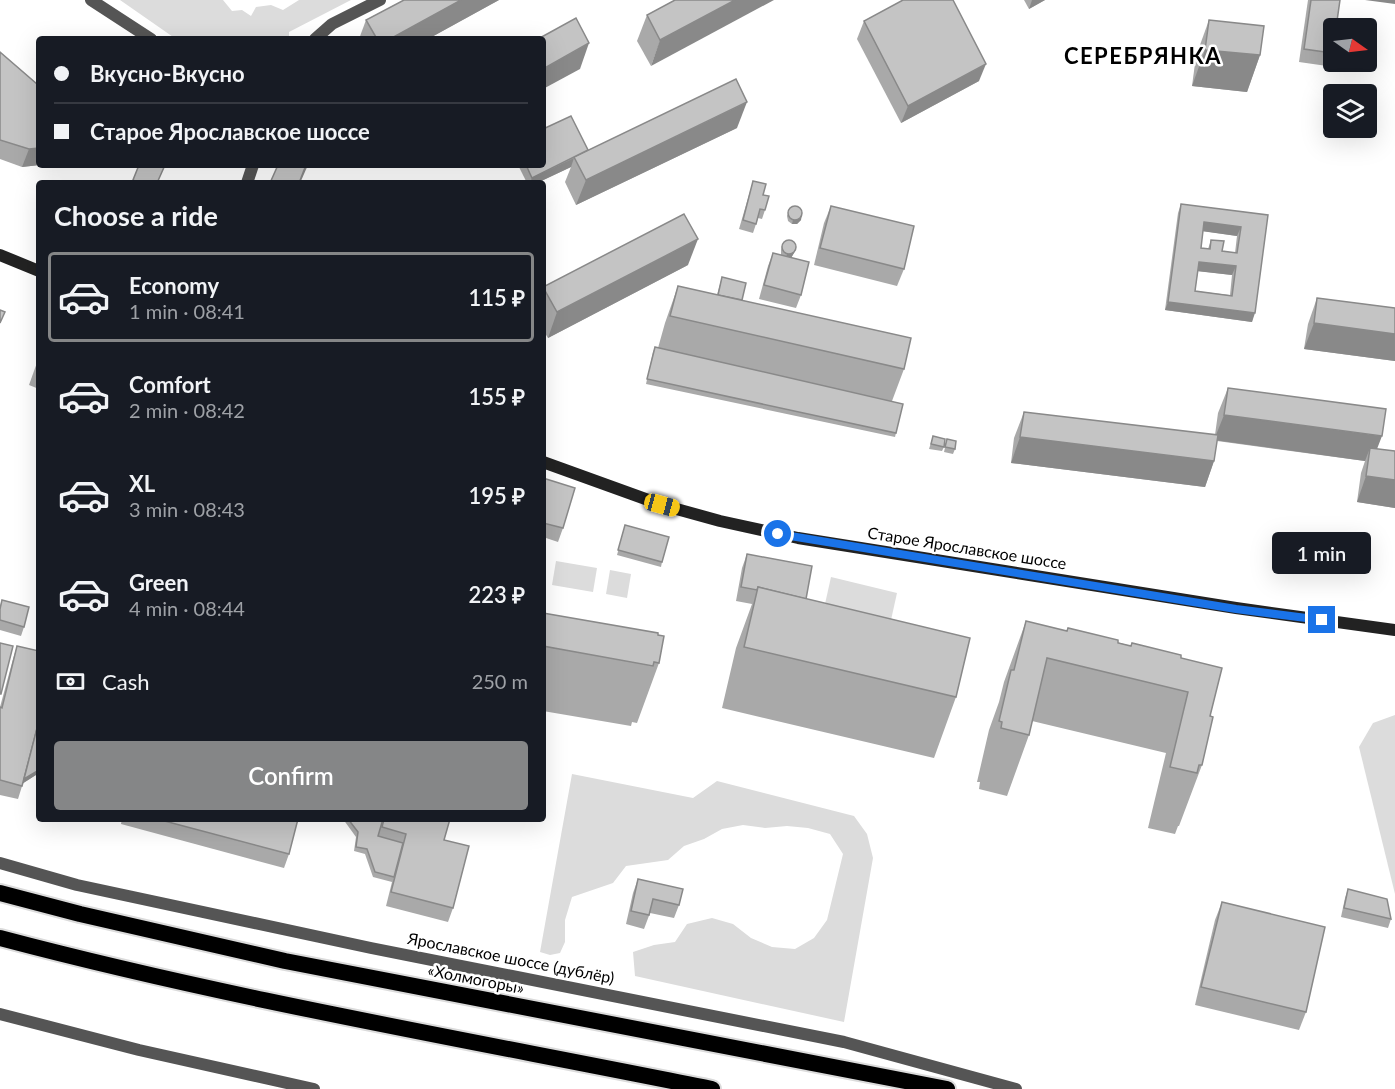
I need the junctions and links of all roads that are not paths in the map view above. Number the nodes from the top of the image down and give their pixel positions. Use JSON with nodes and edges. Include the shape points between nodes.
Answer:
{"nodes":[{"id":1,"x":91,"y":0,"type":"edge"},
{"id":2,"x":380,"y":0,"type":"edge"},
{"id":3,"x":146,"y":36,"type":"edge"},
{"id":4,"x":319,"y":36,"type":"edge"},
{"id":5,"x":0,"y":255,"type":"edge"},
{"id":6,"x":36,"y":270,"type":"edge"},
{"id":7,"x":546,"y":463,"type":"edge"},
{"id":8,"x":1395,"y":630,"type":"edge"},
{"id":9,"x":0,"y":864,"type":"edge"},
{"id":10,"x":0,"y":893,"type":"edge"},
{"id":11,"x":0,"y":938,"type":"edge"},
{"id":12,"x":0,"y":1014,"type":"edge"},
{"id":13,"x":312,"y":1089,"type":"edge"},
{"id":14,"x":711,"y":1089,"type":"edge"},
{"id":15,"x":947,"y":1089,"type":"edge"},
{"id":16,"x":1016,"y":1089,"type":"edge"}],
"edges":[{"from":1,"to":3,"type":"street"},
{"from":2,"to":4,"type":"street","via":[[333,24]]},
{"from":5,"to":6,"type":"main road"},
{"from":7,"to":8,"type":"main road","name":"Старое Ярославское шоссе","via":[[662,505],[798,538],[1236,609]]},
{"from":9,"to":16,"type":"street","name":"Ярославское шоссе (дублёр)","via":[[76,885],[360,945],[844,1042]]},
{"from":10,"to":15,"type":"highway","name":"«Холмогоры»","via":[[285,961]]},
{"from":11,"to":14,"type":"highway","via":[[283,1005]]},
{"from":12,"to":13,"type":"street"}]}
